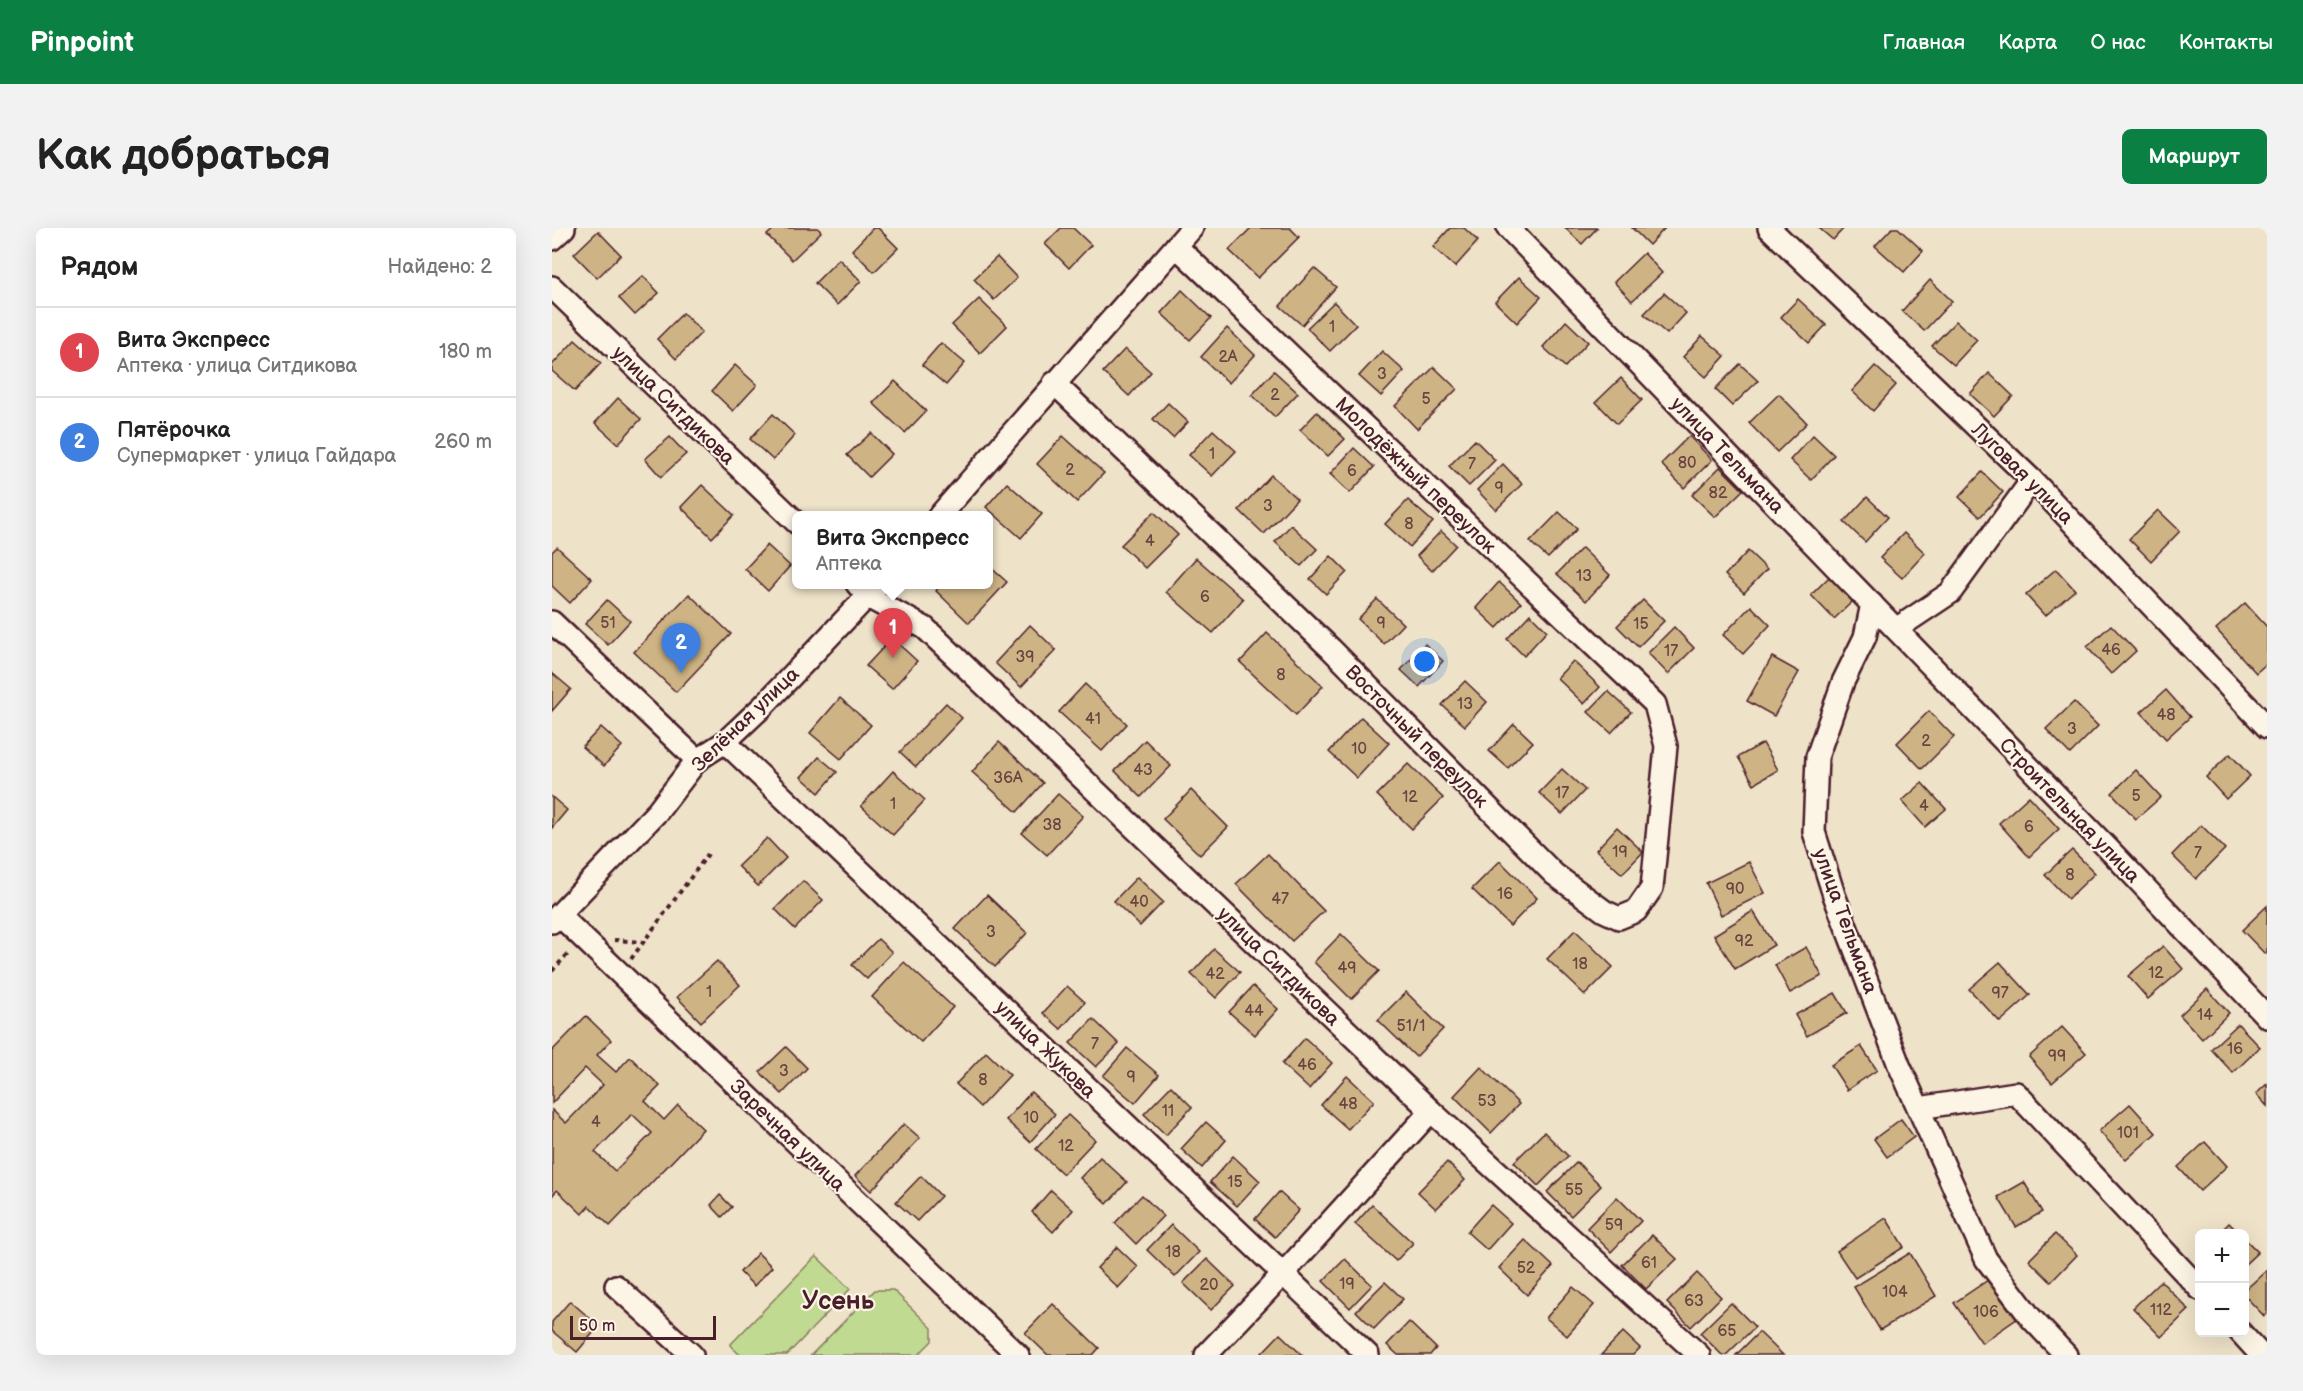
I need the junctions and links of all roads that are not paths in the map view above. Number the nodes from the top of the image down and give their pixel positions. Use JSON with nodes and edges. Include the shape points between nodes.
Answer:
{"nodes":[{"id":1,"x":564,"y":228,"type":"edge"},
{"id":2,"x":1192,"y":228,"type":"edge"},
{"id":3,"x":1508,"y":228,"type":"edge"},
{"id":4,"x":1769,"y":228,"type":"edge"},
{"id":5,"x":552,"y":239,"type":"edge"},
{"id":6,"x":1176,"y":246,"type":"junction"},
{"id":7,"x":552,"y":287,"type":"edge"},
{"id":8,"x":1054,"y":383,"type":"junction"},
{"id":9,"x":2032,"y":480,"type":"junction"},
{"id":10,"x":943,"y":511,"type":"edge"},
{"id":11,"x":792,"y":518,"type":"edge"},
{"id":12,"x":868,"y":589,"type":"edge"},
{"id":13,"x":1872,"y":604,"type":"junction"},
{"id":14,"x":552,"y":622,"type":"edge"},
{"id":15,"x":1896,"y":629,"type":"junction"},
{"id":16,"x":1655,"y":704,"type":"joint"},
{"id":17,"x":2267,"y":728,"type":"edge"},
{"id":18,"x":725,"y":742,"type":"junction"},
{"id":19,"x":698,"y":760,"type":"junction"},
{"id":20,"x":555,"y":918,"type":"edge"},
{"id":21,"x":2267,"y":1017,"type":"edge"},
{"id":22,"x":1919,"y":1108,"type":"junction"},
{"id":23,"x":1431,"y":1111,"type":"junction"},
{"id":24,"x":1282,"y":1275,"type":"junction"},
{"id":25,"x":2195,"y":1285,"type":"edge"},
{"id":26,"x":616,"y":1286,"type":"dead end"},
{"id":27,"x":2245,"y":1337,"type":"edge"},
{"id":28,"x":692,"y":1355,"type":"edge"},
{"id":29,"x":1018,"y":1355,"type":"edge"},
{"id":30,"x":1206,"y":1355,"type":"edge"},
{"id":31,"x":1368,"y":1355,"type":"edge"},
{"id":32,"x":1699,"y":1355,"type":"edge"},
{"id":33,"x":2066,"y":1355,"type":"edge"},
{"id":34,"x":2261,"y":1355,"type":"edge"}],
"edges":[{"from":1,"to":5,"type":"street"},
{"from":2,"to":6,"type":"street"},
{"from":3,"to":13,"type":"street","name":"улица Тельмана"},
{"from":4,"to":9,"type":"street","name":"Луговая улица"},
{"from":6,"to":8,"type":"street"},
{"from":6,"to":16,"type":"street","name":"Молодёжный переулок"},
{"from":7,"to":11,"type":"street","name":"улица Ситдикова"},
{"from":8,"to":10,"type":"street"},
{"from":8,"to":16,"type":"street","name":"Восточный переулок","via":[[1331,650],[1554,874],[1619,918],[1636,911],[1652,888],[1666,746]]},
{"from":9,"to":15,"type":"street","via":[[1950,593]]},
{"from":9,"to":17,"type":"street","name":"Луговая улица"},
{"from":12,"to":18,"type":"street","name":"Зелёная улица","via":[[763,706]]},
{"from":12,"to":23,"type":"street","name":"улица Ситдикова","via":[[924,628]]},
{"from":13,"to":15,"type":"street","name":"Строительная улица"},
{"from":13,"to":22,"type":"street","name":"улица Тельмана","via":[[1865,636],[1843,682],[1817,757],[1814,832],[1834,895]]},
{"from":14,"to":19,"type":"street"},
{"from":15,"to":21,"type":"street","name":"Строительная улица"},
{"from":18,"to":19,"type":"street","name":"Зелёная улица"},
{"from":18,"to":24,"type":"street","name":"улица Жукова"},
{"from":19,"to":20,"type":"street","name":"Зелёная улица","via":[[658,811]]},
{"from":20,"to":29,"type":"street","name":"Заречная улица","via":[[583,939]]},
{"from":22,"to":25,"type":"street","via":[[2016,1093]]},
{"from":22,"to":33,"type":"street","name":"улица Тельмана","via":[[1986,1259],[2031,1318]]},
{"from":23,"to":24,"type":"street"},
{"from":23,"to":32,"type":"street","name":"улица Ситдикова"},
{"from":24,"to":30,"type":"street"},
{"from":24,"to":31,"type":"street","name":"улица Жукова"},
{"from":26,"to":28,"type":"street"},
{"from":27,"to":34,"type":"street"}]}
